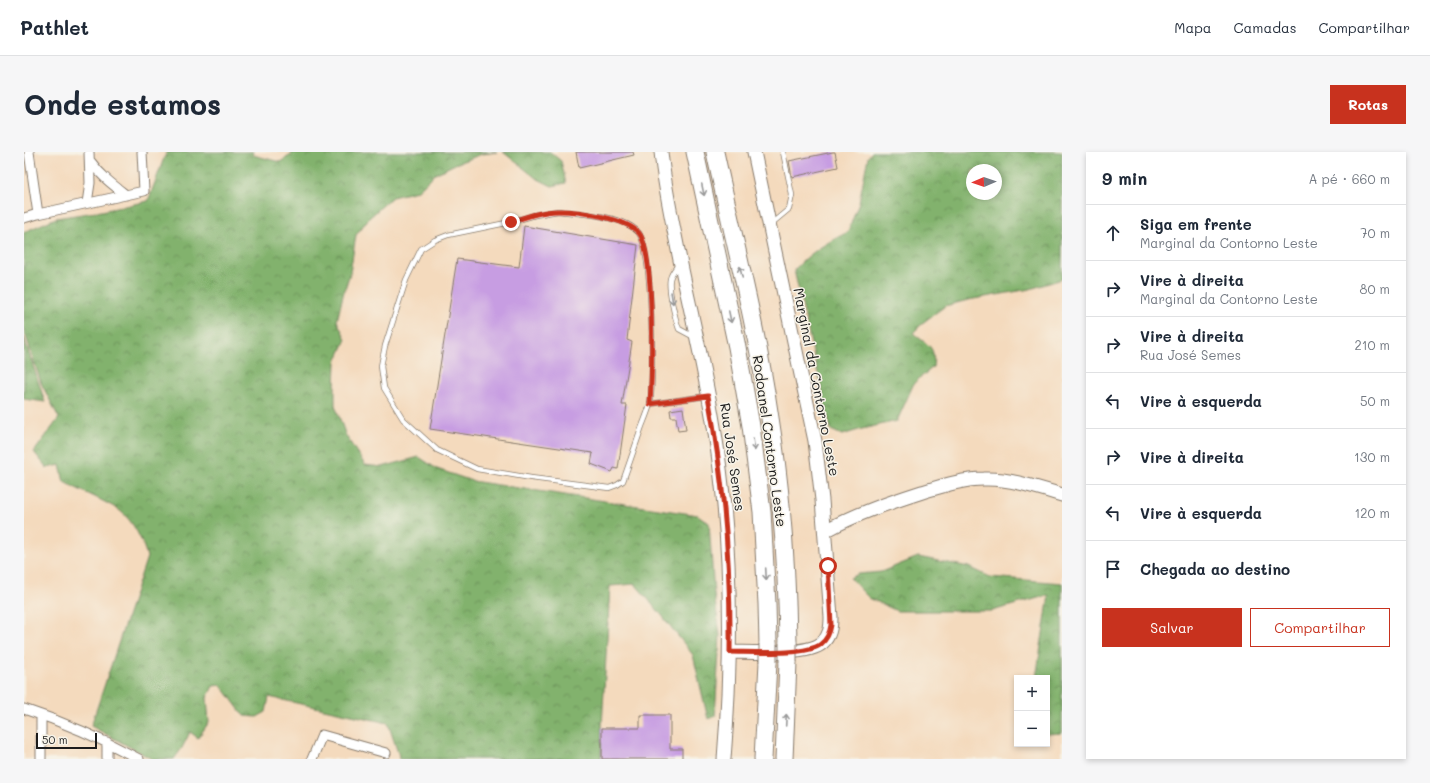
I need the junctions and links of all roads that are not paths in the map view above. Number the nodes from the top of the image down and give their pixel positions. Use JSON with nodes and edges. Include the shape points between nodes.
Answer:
{"nodes":[{"id":1,"x":29,"y":152,"type":"edge"},
{"id":2,"x":142,"y":152,"type":"edge"},
{"id":3,"x":695,"y":152,"type":"edge"},
{"id":4,"x":715,"y":152,"type":"edge"},
{"id":5,"x":754,"y":152,"type":"edge"},
{"id":6,"x":783,"y":152,"type":"edge"},
{"id":7,"x":660,"y":156,"type":"edge"},
{"id":8,"x":90,"y":157,"type":"edge"},
{"id":9,"x":126,"y":195,"type":"junction"},
{"id":10,"x":87,"y":203,"type":"junction"},
{"id":11,"x":38,"y":214,"type":"junction"},
{"id":12,"x":24,"y":218,"type":"edge"},
{"id":13,"x":770,"y":225,"type":"junction"},
{"id":14,"x":708,"y":396,"type":"junction"},
{"id":15,"x":650,"y":404,"type":"junction"},
{"id":16,"x":1062,"y":495,"type":"edge"},
{"id":17,"x":825,"y":531,"type":"junction"},
{"id":18,"x":730,"y":652,"type":"junction"},
{"id":19,"x":24,"y":709,"type":"edge"},
{"id":20,"x":41,"y":715,"type":"junction"},
{"id":21,"x":108,"y":742,"type":"junction"},
{"id":22,"x":386,"y":753,"type":"dead end"},
{"id":23,"x":130,"y":756,"type":"edge"},
{"id":24,"x":41,"y":759,"type":"edge"},
{"id":25,"x":107,"y":759,"type":"edge"},
{"id":26,"x":139,"y":759,"type":"edge"},
{"id":27,"x":312,"y":759,"type":"edge"},
{"id":28,"x":724,"y":759,"type":"edge"},
{"id":29,"x":763,"y":759,"type":"edge"},
{"id":30,"x":784,"y":759,"type":"edge"}],
"edges":[{"from":1,"to":11,"type":"street"},
{"from":2,"to":9,"type":"street","via":[[144,191]]},
{"from":3,"to":29,"type":"highway","name":"Rodoanel Contorno Leste","one_way":true,"bridge":true,"via":[[737,347],[751,426],[762,512],[768,644]]},
{"from":30,"to":4,"type":"highway","name":"Rodoanel Contorno Leste","one_way":true,"bridge":true,"via":[[788,643],[784,540],[777,463],[758,349]]},
{"from":5,"to":13,"type":"main road","name":"Marginal da Contorno Leste"},
{"from":6,"to":13,"type":"lane","via":[[792,195],[789,209]]},
{"from":7,"to":14,"type":"main road","name":"Rua José Semes"},
{"from":8,"to":9,"type":"street","via":[[102,176]]},
{"from":8,"to":10,"type":"street"},
{"from":9,"to":10,"type":"street"},
{"from":10,"to":11,"type":"street"},
{"from":11,"to":12,"type":"street"},
{"from":13,"to":17,"type":"main road","name":"Marginal da Contorno Leste","via":[[810,412]]},
{"from":14,"to":15,"type":"lane"},
{"from":14,"to":18,"type":"main road","name":"Rua José Semes","via":[[725,512]]},
{"from":15,"to":15,"type":"lane","via":[[652,369],[649,279],[643,240],[639,232],[603,216],[558,211],[448,235],[421,250],[406,280],[380,366],[384,388],[403,419],[437,450],[477,469],[609,488],[623,481]]},
{"from":16,"to":17,"type":"main road","via":[[1008,481],[966,480],[884,504]]},
{"from":17,"to":18,"type":"main road","name":"Marginal da Contorno Leste","via":[[832,617],[830,632],[826,639],[815,648],[800,651]]},
{"from":18,"to":28,"type":"main road","name":"Rua José Semes"},
{"from":19,"to":20,"type":"street"},
{"from":20,"to":21,"type":"street"},
{"from":20,"to":24,"type":"street"},
{"from":21,"to":23,"type":"street"},
{"from":21,"to":25,"type":"street"},
{"from":22,"to":27,"type":"street","via":[[322,735]]},
{"from":23,"to":26,"type":"street"}]}
